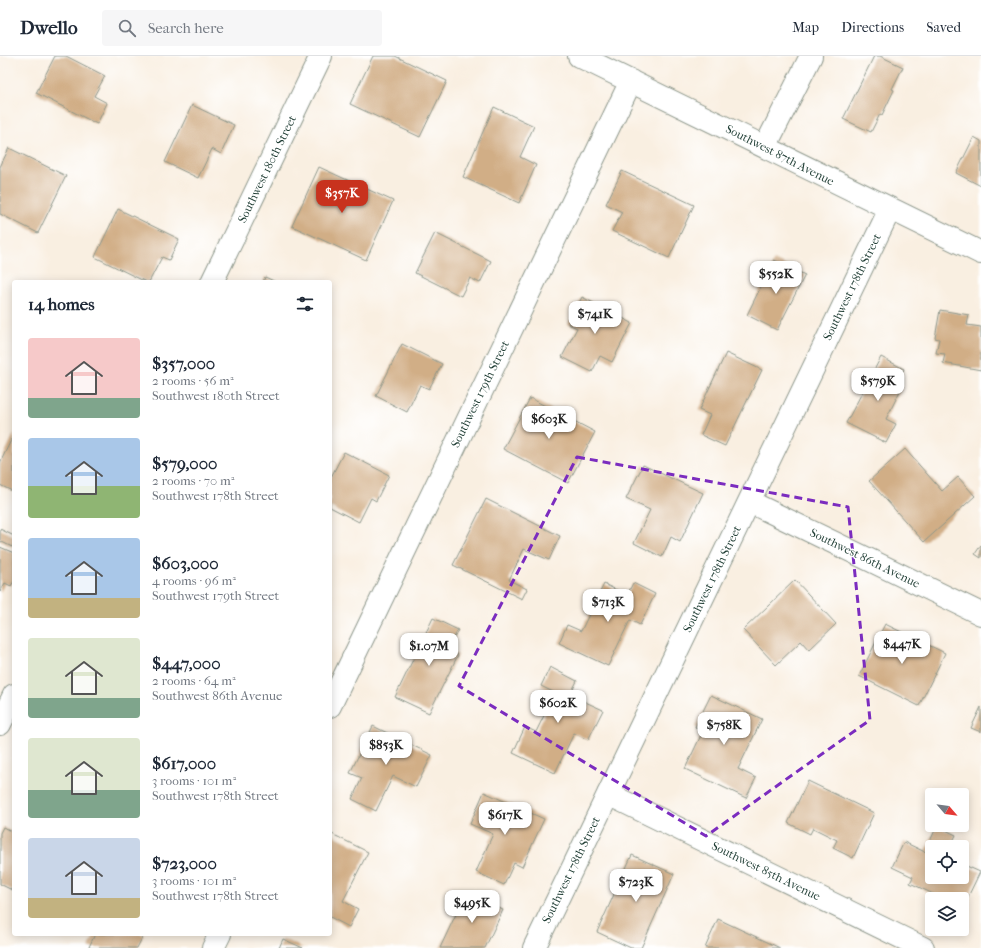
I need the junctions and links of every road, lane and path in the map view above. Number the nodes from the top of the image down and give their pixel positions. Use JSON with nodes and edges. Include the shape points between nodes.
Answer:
{"nodes":[{"id":1,"x":321,"y":56,"type":"edge"},
{"id":2,"x":579,"y":56,"type":"edge"},
{"id":3,"x":811,"y":56,"type":"edge"},
{"id":4,"x":631,"y":81,"type":"junction"},
{"id":5,"x":765,"y":148,"type":"junction"},
{"id":6,"x":890,"y":209,"type":"junction"},
{"id":7,"x":981,"y":253,"type":"edge"},
{"id":8,"x":213,"y":280,"type":"edge"},
{"id":9,"x":750,"y":502,"type":"junction"},
{"id":10,"x":981,"y":614,"type":"edge"},
{"id":11,"x":12,"y":699,"type":"edge"},
{"id":12,"x":332,"y":702,"type":"edge"},
{"id":13,"x":0,"y":724,"type":"edge"},
{"id":14,"x":608,"y":794,"type":"junction"},
{"id":15,"x":219,"y":936,"type":"edge"},
{"id":16,"x":214,"y":948,"type":"edge"},
{"id":17,"x":534,"y":948,"type":"edge"},
{"id":18,"x":923,"y":948,"type":"edge"}],
"edges":[{"from":1,"to":8,"type":"street","name":"Southwest 180th Street"},
{"from":2,"to":4,"type":"street","name":"Southwest 87th Avenue"},
{"from":3,"to":5,"type":"street"},
{"from":4,"to":5,"type":"street","name":"Southwest 87th Avenue"},
{"from":4,"to":12,"type":"street","name":"Southwest 179th Street"},
{"from":5,"to":6,"type":"street","name":"Southwest 87th Avenue"},
{"from":6,"to":7,"type":"street","name":"Southwest 87th Avenue"},
{"from":6,"to":9,"type":"street","name":"Southwest 178th Street"},
{"from":9,"to":10,"type":"street","name":"Southwest 86th Avenue"},
{"from":9,"to":14,"type":"street","name":"Southwest 178th Street"},
{"from":11,"to":13,"type":"street"},
{"from":14,"to":17,"type":"street","name":"Southwest 178th Street"},
{"from":14,"to":18,"type":"street","name":"Southwest 85th Avenue"},
{"from":15,"to":16,"type":"street"}]}
